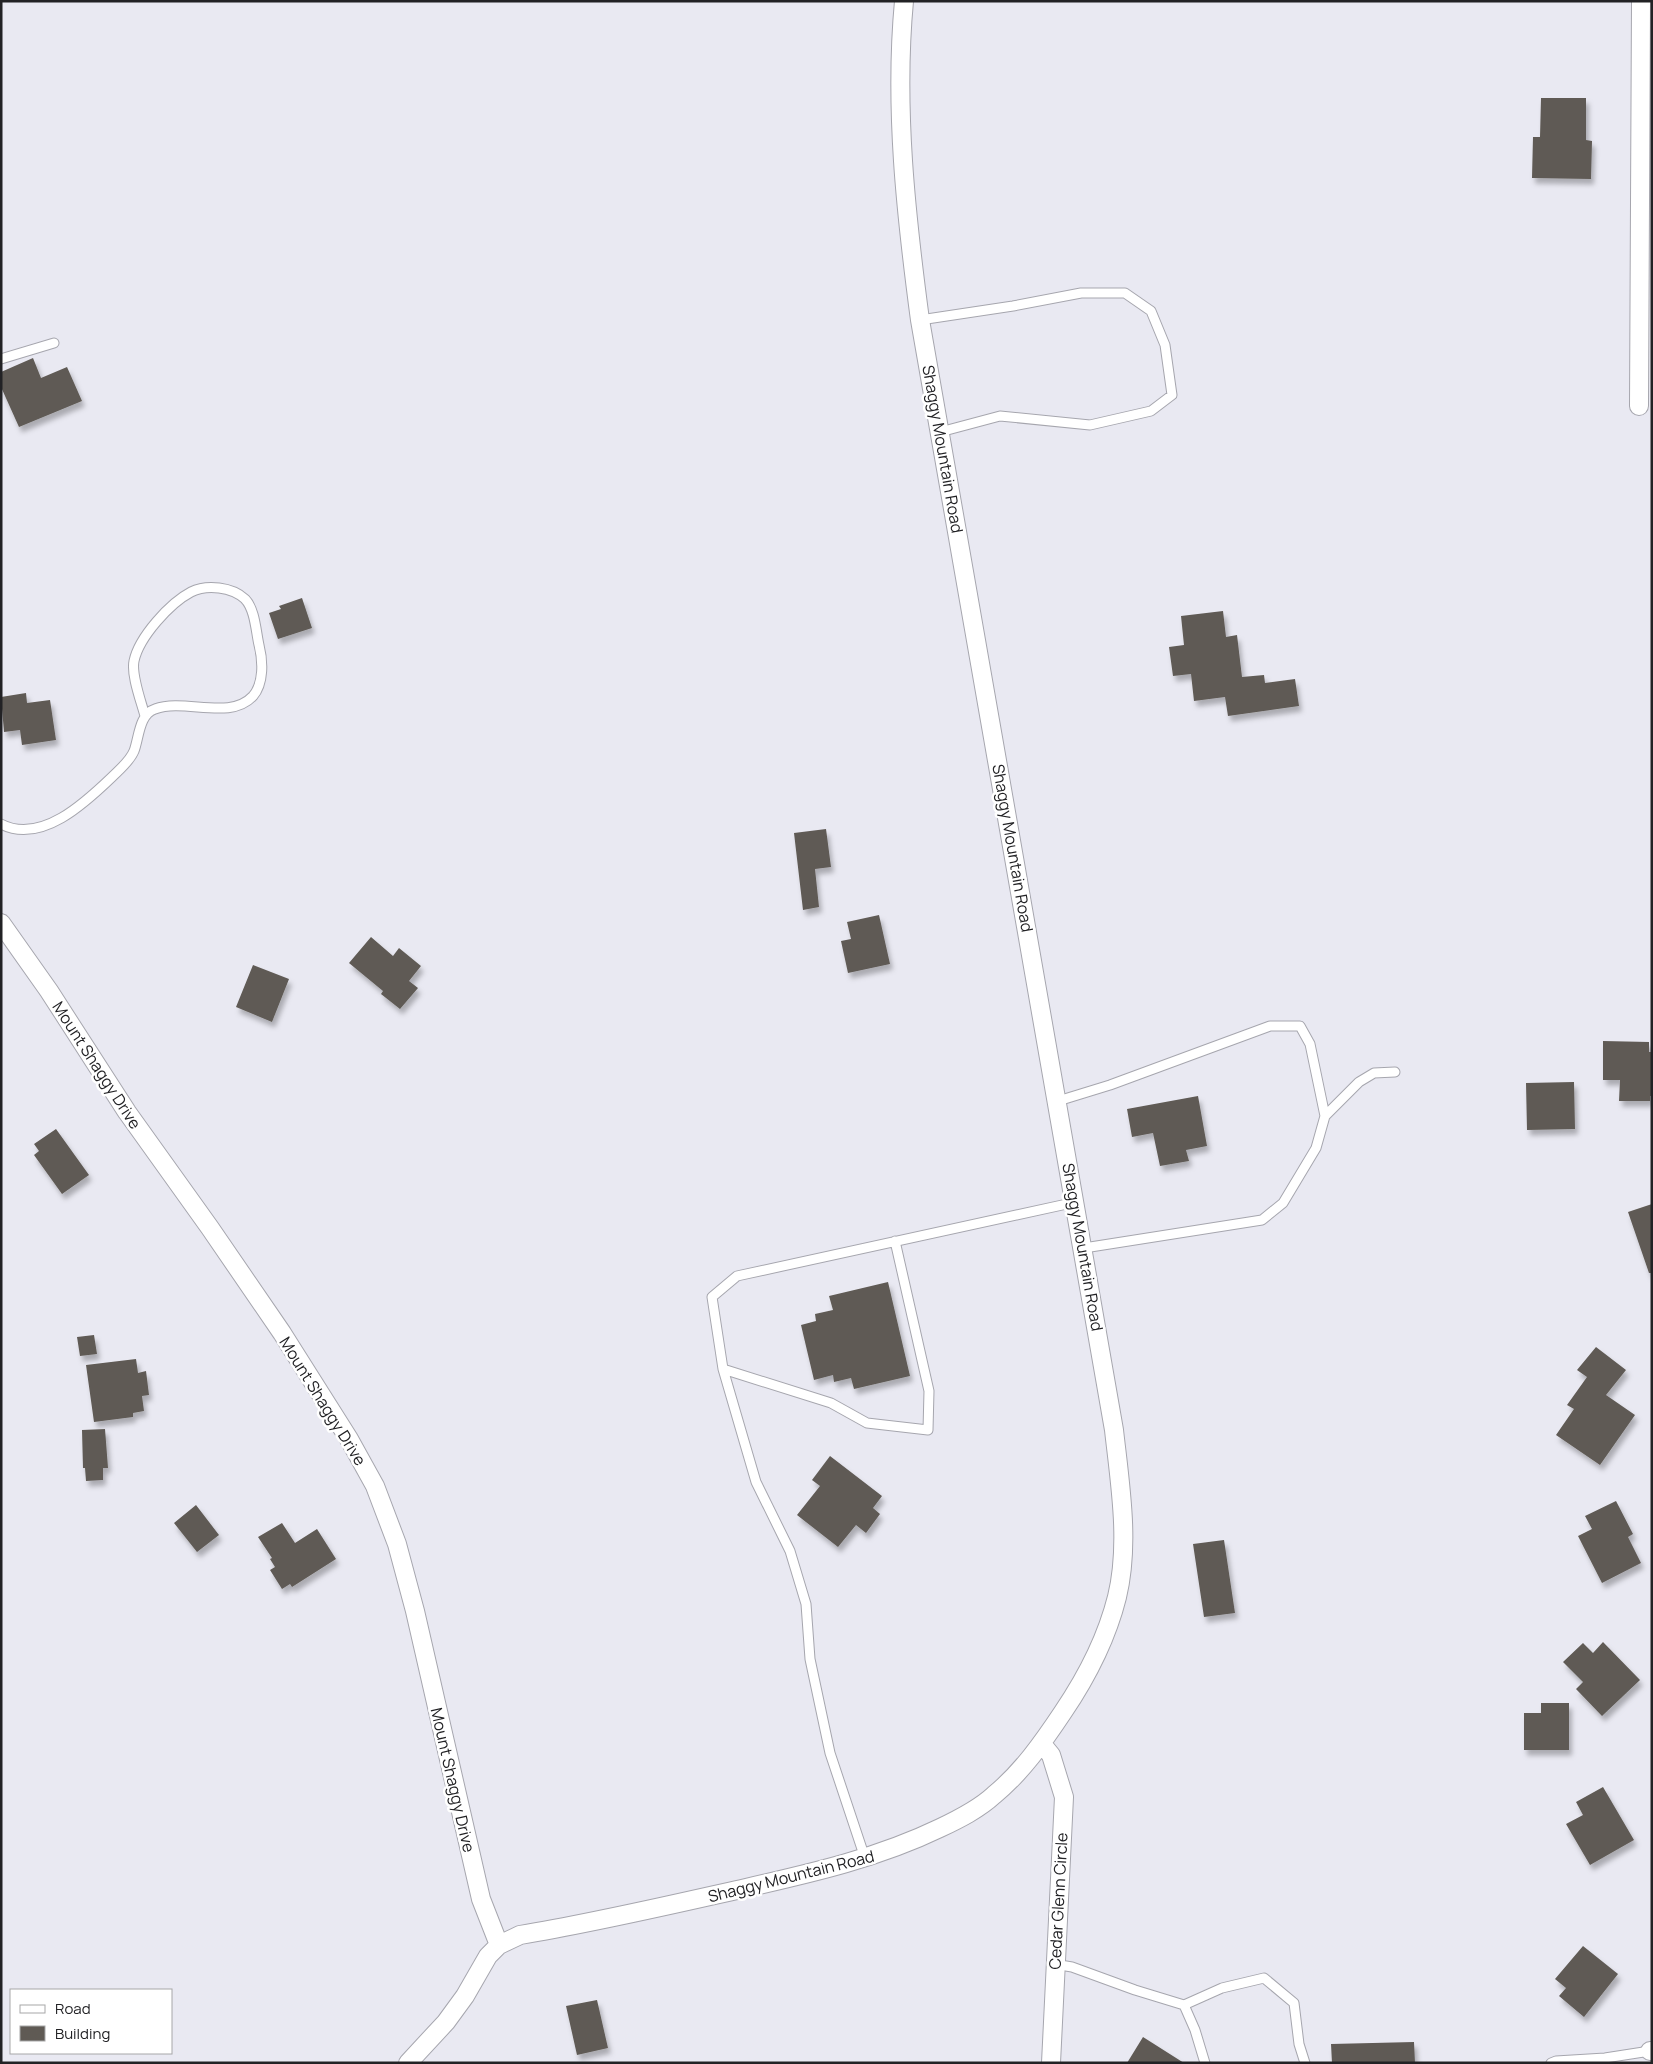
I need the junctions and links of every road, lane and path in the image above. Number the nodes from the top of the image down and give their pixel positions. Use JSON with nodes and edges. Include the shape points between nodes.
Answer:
{"nodes":[{"id":1,"x":904,"y":1,"type":"edge"},
{"id":2,"x":1641,"y":1,"type":"edge"},
{"id":3,"x":1645,"y":299,"type":"edge"},
{"id":4,"x":920,"y":320,"type":"junction"},
{"id":5,"x":54,"y":343,"type":"dead end"},
{"id":6,"x":1,"y":359,"type":"edge"},
{"id":7,"x":1639,"y":406,"type":"dead end"},
{"id":8,"x":940,"y":432,"type":"junction"},
{"id":9,"x":145,"y":716,"type":"junction"},
{"id":10,"x":1,"y":824,"type":"edge"},
{"id":11,"x":1,"y":923,"type":"edge"},
{"id":12,"x":1395,"y":1072,"type":"dead end"},
{"id":13,"x":1058,"y":1101,"type":"junction"},
{"id":14,"x":1325,"y":1116,"type":"junction"},
{"id":15,"x":1076,"y":1202,"type":"junction"},
{"id":16,"x":895,"y":1241,"type":"junction"},
{"id":17,"x":1084,"y":1248,"type":"junction"},
{"id":18,"x":723,"y":1369,"type":"junction"},
{"id":19,"x":1042,"y":1744,"type":"junction"},
{"id":20,"x":865,"y":1858,"type":"junction"},
{"id":21,"x":499,"y":1945,"type":"junction"},
{"id":22,"x":1054,"y":1964,"type":"junction"},
{"id":23,"x":1184,"y":2005,"type":"junction"},
{"id":24,"x":1651,"y":2051,"type":"edge"},
{"id":25,"x":408,"y":2063,"type":"edge"},
{"id":26,"x":1050,"y":2063,"type":"edge"},
{"id":27,"x":1205,"y":2063,"type":"edge"},
{"id":28,"x":1304,"y":2063,"type":"edge"},
{"id":29,"x":1551,"y":2063,"type":"edge"}],
"edges":[{"from":1,"to":4,"type":"street","name":"Shaggy Mountain Road","via":[[902,137]]},
{"from":2,"to":3,"type":"street"},
{"from":3,"to":7,"type":"street"},
{"from":4,"to":8,"type":"street","name":"Shaggy Mountain Road"},
{"from":4,"to":8,"type":"lane","via":[[1081,292],[1125,293],[1151,311],[1165,345],[1172,395],[1151,411],[1090,425],[1000,416]]},
{"from":5,"to":6,"type":"lane"},
{"from":8,"to":13,"type":"street","name":"Shaggy Mountain Road"},
{"from":9,"to":9,"type":"lane","via":[[163,706],[232,708],[253,696],[262,669],[246,599],[234,591],[207,588],[192,591],[160,618],[134,662]]},
{"from":9,"to":10,"type":"lane","via":[[134,752],[126,764],[80,804],[40,827],[9,828]]},
{"from":11,"to":21,"type":"street","name":"Mount Shaggy Drive","via":[[127,1112],[282,1333],[375,1486],[397,1544],[413,1601],[482,1899]]},
{"from":12,"to":14,"type":"lane","via":[[1374,1073],[1359,1082]]},
{"from":13,"to":14,"type":"lane","via":[[1270,1026],[1300,1026],[1310,1044]]},
{"from":13,"to":15,"type":"street","name":"Shaggy Mountain Road"},
{"from":14,"to":17,"type":"lane","via":[[1316,1148],[1283,1203],[1262,1220]]},
{"from":15,"to":16,"type":"lane"},
{"from":15,"to":17,"type":"street","name":"Shaggy Mountain Road"},
{"from":16,"to":18,"type":"lane","via":[[737,1276],[712,1297]]},
{"from":16,"to":18,"type":"lane","via":[[929,1391],[928,1430],[867,1422],[831,1403]]},
{"from":17,"to":19,"type":"street","name":"Shaggy Mountain Road","via":[[1114,1430],[1123,1546],[1117,1597],[1096,1654],[1074,1696]]},
{"from":18,"to":20,"type":"lane","via":[[756,1482],[790,1551],[806,1604],[810,1659],[830,1753]]},
{"from":19,"to":20,"type":"street","name":"Shaggy Mountain Road","via":[[994,1796],[979,1806],[906,1845]]},
{"from":19,"to":22,"type":"street","name":"Cedar Glenn Circle","via":[[1051,1755],[1064,1797]]},
{"from":20,"to":21,"type":"street","name":"Shaggy Mountain Road","via":[[824,1871],[668,1906],[520,1935]]},
{"from":21,"to":25,"type":"street","name":"Shaggy Mountain Road","via":[[488,1956],[446,2022]]},
{"from":22,"to":23,"type":"lane","via":[[1072,1967]]},
{"from":22,"to":26,"type":"street","name":"Cedar Glenn Circle"},
{"from":23,"to":27,"type":"lane"},
{"from":23,"to":28,"type":"lane","via":[[1222,1988],[1264,1978],[1294,2003]]},
{"from":24,"to":29,"type":"lane"}]}
